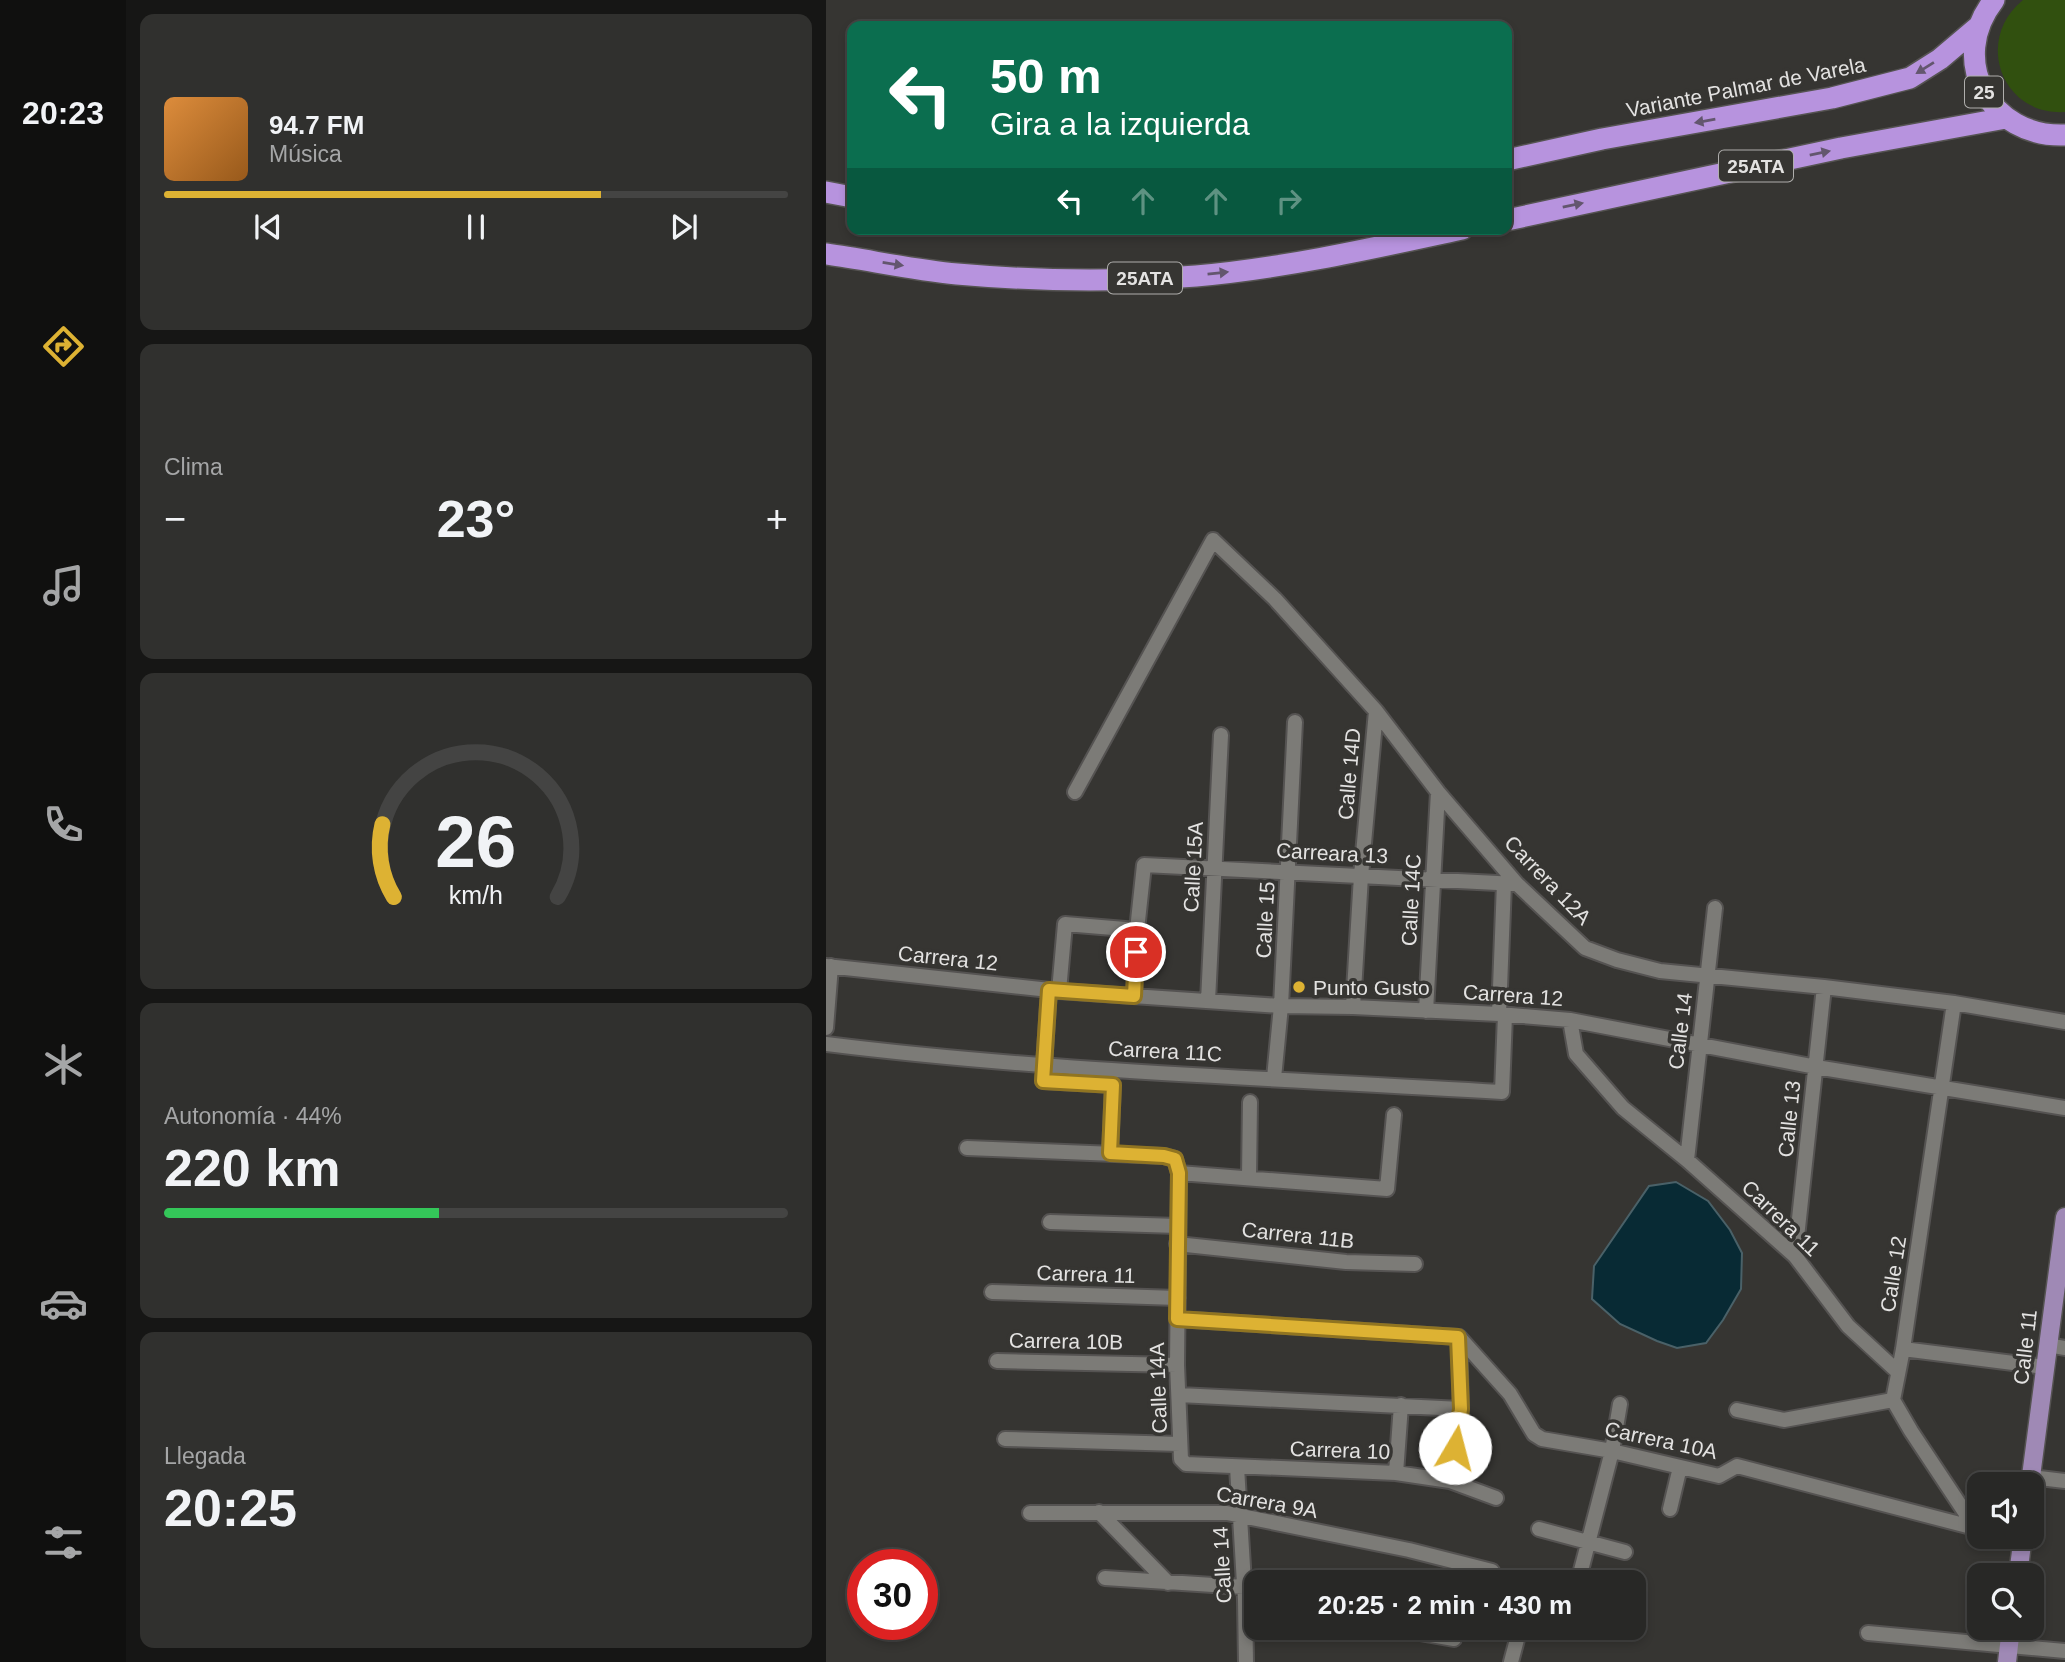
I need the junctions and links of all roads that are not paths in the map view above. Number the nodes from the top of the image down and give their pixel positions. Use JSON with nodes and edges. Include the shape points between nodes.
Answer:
{"nodes":[{"id":1,"x":1994,"y":0,"type":"edge"},
{"id":2,"x":1979,"y":26,"type":"junction"},
{"id":3,"x":2006,"y":118,"type":"junction"},
{"id":4,"x":2055,"y":135,"type":"edge"},
{"id":5,"x":2065,"y":144,"type":"edge"},
{"id":6,"x":1512,"y":159,"type":"edge"},
{"id":7,"x":826,"y":192,"type":"edge"},
{"id":8,"x":847,"y":196,"type":"edge"},
{"id":9,"x":1512,"y":219,"type":"edge"},
{"id":10,"x":1435,"y":235,"type":"edge"},
{"id":11,"x":826,"y":254,"type":"edge"},
{"id":12,"x":1376,"y":711,"type":"junction"},
{"id":13,"x":1295,"y":722,"type":"dead end"},
{"id":14,"x":1221,"y":735,"type":"dead end"},
{"id":15,"x":1074,"y":792,"type":"dead end"},
{"id":16,"x":1438,"y":792,"type":"junction"},
{"id":17,"x":1214,"y":868,"type":"junction"},
{"id":18,"x":1289,"y":872,"type":"junction"},
{"id":19,"x":1362,"y":876,"type":"junction"},
{"id":20,"x":1433,"y":879,"type":"junction"},
{"id":21,"x":1511,"y":883,"type":"junction"},
{"id":22,"x":1715,"y":908,"type":"dead end"},
{"id":23,"x":1137,"y":930,"type":"junction"},
{"id":24,"x":828,"y":966,"type":"edge"},
{"id":25,"x":1708,"y":976,"type":"junction"},
{"id":26,"x":1824,"y":988,"type":"junction"},
{"id":27,"x":1054,"y":990,"type":"junction"},
{"id":28,"x":1134,"y":996,"type":"junction"},
{"id":29,"x":1208,"y":1001,"type":"junction"},
{"id":30,"x":1954,"y":1003,"type":"junction"},
{"id":31,"x":1281,"y":1006,"type":"junction"},
{"id":32,"x":1353,"y":1007,"type":"junction"},
{"id":33,"x":1426,"y":1011,"type":"junction"},
{"id":34,"x":1502,"y":1014,"type":"junction"},
{"id":35,"x":1570,"y":1020,"type":"junction"},
{"id":36,"x":2065,"y":1022,"type":"edge"},
{"id":37,"x":826,"y":1028,"type":"edge"},
{"id":38,"x":826,"y":1044,"type":"edge"},
{"id":39,"x":1699,"y":1044,"type":"junction"},
{"id":40,"x":1044,"y":1064,"type":"junction"},
{"id":41,"x":1816,"y":1066,"type":"junction"},
{"id":42,"x":1274,"y":1078,"type":"junction"},
{"id":43,"x":1943,"y":1087,"type":"junction"},
{"id":44,"x":1250,"y":1102,"type":"dead end"},
{"id":45,"x":2065,"y":1108,"type":"edge"},
{"id":46,"x":1394,"y":1115,"type":"dead end"},
{"id":47,"x":967,"y":1148,"type":"dead end"},
{"id":48,"x":1110,"y":1153,"type":"junction"},
{"id":49,"x":1687,"y":1160,"type":"junction"},
{"id":50,"x":1179,"y":1173,"type":"junction"},
{"id":51,"x":1249,"y":1177,"type":"junction"},
{"id":52,"x":2065,"y":1217,"type":"edge"},
{"id":53,"x":1050,"y":1222,"type":"dead end"},
{"id":54,"x":1178,"y":1226,"type":"junction"},
{"id":55,"x":1177,"y":1244,"type":"junction"},
{"id":56,"x":1795,"y":1256,"type":"junction"},
{"id":57,"x":1415,"y":1264,"type":"dead end"},
{"id":58,"x":992,"y":1292,"type":"dead end"},
{"id":59,"x":1178,"y":1298,"type":"junction"},
{"id":60,"x":1177,"y":1319,"type":"junction"},
{"id":61,"x":1458,"y":1337,"type":"junction"},
{"id":62,"x":2057,"y":1346,"type":"edge"},
{"id":63,"x":1903,"y":1349,"type":"junction"},
{"id":64,"x":997,"y":1361,"type":"dead end"},
{"id":65,"x":1177,"y":1365,"type":"junction"},
{"id":66,"x":2045,"y":1367,"type":"junction"},
{"id":67,"x":1898,"y":1373,"type":"junction"},
{"id":68,"x":1179,"y":1395,"type":"junction"},
{"id":69,"x":1893,"y":1400,"type":"junction"},
{"id":70,"x":1620,"y":1404,"type":"dead end"},
{"id":71,"x":1401,"y":1405,"type":"junction"},
{"id":72,"x":1461,"y":1409,"type":"junction"},
{"id":73,"x":1737,"y":1410,"type":"dead end"},
{"id":74,"x":1005,"y":1439,"type":"dead end"},
{"id":75,"x":1181,"y":1451,"type":"junction"},
{"id":76,"x":1612,"y":1451,"type":"junction"},
{"id":77,"x":1237,"y":1467,"type":"junction"},
{"id":78,"x":1681,"y":1467,"type":"junction"},
{"id":79,"x":2031,"y":1472,"type":"edge"},
{"id":80,"x":1396,"y":1473,"type":"junction"},
{"id":81,"x":1450,"y":1481,"type":"junction"},
{"id":82,"x":2044,"y":1481,"type":"edge"},
{"id":83,"x":2065,"y":1481,"type":"edge"},
{"id":84,"x":1496,"y":1498,"type":"dead end"},
{"id":85,"x":1670,"y":1509,"type":"dead end"},
{"id":86,"x":1099,"y":1512,"type":"junction"},
{"id":87,"x":1967,"y":1512,"type":"edge"},
{"id":88,"x":1030,"y":1513,"type":"dead end"},
{"id":89,"x":1240,"y":1517,"type":"junction"},
{"id":90,"x":1967,"y":1526,"type":"edge"},
{"id":91,"x":1539,"y":1529,"type":"dead end"},
{"id":92,"x":1590,"y":1541,"type":"junction"},
{"id":93,"x":1625,"y":1552,"type":"dead end"},
{"id":94,"x":1245,"y":1570,"type":"edge"},
{"id":95,"x":1488,"y":1570,"type":"edge"},
{"id":96,"x":1582,"y":1570,"type":"edge"},
{"id":97,"x":1105,"y":1578,"type":"dead end"},
{"id":98,"x":1168,"y":1583,"type":"junction"},
{"id":99,"x":1244,"y":1596,"type":"edge"},
{"id":100,"x":1868,"y":1633,"type":"dead end"},
{"id":101,"x":1247,"y":1640,"type":"edge"},
{"id":102,"x":1517,"y":1640,"type":"edge"},
{"id":103,"x":2009,"y":1645,"type":"edge"},
{"id":104,"x":2065,"y":1651,"type":"edge"},
{"id":105,"x":1246,"y":1662,"type":"edge"},
{"id":106,"x":1511,"y":1662,"type":"edge"}],
"edges":[{"from":1,"to":2,"type":"highway","number":"25"},
{"from":2,"to":3,"type":"highway","number":"25","via":[[1974,49],[1979,82]]},
{"from":2,"to":6,"type":"highway","name":"Variante Palmar de Varela","number":"25ATA","one_way":true,"via":[[1910,78],[1832,99]]},
{"from":3,"to":4,"type":"highway","number":"25","via":[[2025,129]]},
{"from":9,"to":3,"type":"highway","number":"25ATA","one_way":true,"via":[[1841,148]]},
{"from":4,"to":5,"type":"main road","number":"25"},
{"from":7,"to":8,"type":"highway"},
{"from":11,"to":10,"type":"highway","number":"25ATA","one_way":true,"via":[[956,274],[1135,279],[1265,268]]},
{"from":12,"to":15,"type":"street","name":"Carrera 12A","via":[[1275,599],[1213,540]]},
{"from":12,"to":16,"type":"street","name":"Carrera 12A"},
{"from":12,"to":19,"type":"street","name":"Calle 14D"},
{"from":13,"to":18,"type":"street","name":"Calle 15"},
{"from":14,"to":17,"type":"street","name":"Calle 15A"},
{"from":16,"to":20,"type":"street","name":"Calle 14C"},
{"from":16,"to":21,"type":"street","name":"Carrera 12A"},
{"from":17,"to":18,"type":"street","name":"Carreara 13"},
{"from":17,"to":23,"type":"street","name":"Carreara 13","via":[[1144,865]]},
{"from":17,"to":29,"type":"street","name":"Calle 15A"},
{"from":18,"to":19,"type":"street","name":"Carreara 13"},
{"from":18,"to":31,"type":"street","name":"Calle 15"},
{"from":19,"to":20,"type":"street","name":"Carreara 13"},
{"from":19,"to":32,"type":"street","name":"Calle 14D"},
{"from":20,"to":21,"type":"street","name":"Carreara 13"},
{"from":20,"to":33,"type":"street","name":"Calle 14C"},
{"from":21,"to":25,"type":"street","name":"Carrera 12A","via":[[1585,948],[1660,971]]},
{"from":21,"to":34,"type":"street"},
{"from":22,"to":25,"type":"street","name":"Calle 14"},
{"from":23,"to":27,"type":"street","via":[[1065,924]]},
{"from":23,"to":28,"type":"street"},
{"from":24,"to":27,"type":"street","name":"Carrera 12"},
{"from":24,"to":37,"type":"street"},
{"from":25,"to":26,"type":"street","name":"Carrera 12A"},
{"from":25,"to":39,"type":"street","name":"Calle 14"},
{"from":26,"to":30,"type":"street","name":"Carrera 12A"},
{"from":26,"to":41,"type":"street","name":"Calle 13"},
{"from":27,"to":28,"type":"street","name":"Carrera 12"},
{"from":27,"to":40,"type":"street"},
{"from":28,"to":29,"type":"street","name":"Carrera 12"},
{"from":29,"to":31,"type":"street","name":"Carrera 12"},
{"from":30,"to":36,"type":"street","name":"Carrera 12A"},
{"from":30,"to":43,"type":"street","name":"Calle 12"},
{"from":31,"to":32,"type":"street","name":"Carrera 12"},
{"from":31,"to":42,"type":"street","name":"Calle 15"},
{"from":32,"to":33,"type":"street","name":"Carrera 12"},
{"from":33,"to":34,"type":"street","name":"Carrera 12"},
{"from":34,"to":35,"type":"street","name":"Carrera 12"},
{"from":34,"to":42,"type":"street","name":"Carrera 11C","via":[[1502,1092]]},
{"from":35,"to":39,"type":"street","name":"Carrera 12"},
{"from":35,"to":49,"type":"street","via":[[1576,1054],[1623,1108]]},
{"from":38,"to":40,"type":"street","name":"Carrera 11C"},
{"from":39,"to":41,"type":"street","name":"Carrera 12"},
{"from":39,"to":49,"type":"street","name":"Calle 14"},
{"from":40,"to":42,"type":"street","name":"Carrera 11C"},
{"from":40,"to":48,"type":"street","via":[[1043,1081],[1113,1085]]},
{"from":41,"to":43,"type":"street","name":"Carrera 12"},
{"from":41,"to":56,"type":"street","name":"Calle 13"},
{"from":43,"to":45,"type":"street","name":"Carrera 12"},
{"from":43,"to":63,"type":"street","name":"Calle 12"},
{"from":44,"to":51,"type":"street"},
{"from":46,"to":51,"type":"street","via":[[1388,1189]]},
{"from":47,"to":48,"type":"street"},
{"from":48,"to":50,"type":"street","via":[[1175,1159]]},
{"from":49,"to":56,"type":"street","name":"Carrera 11"},
{"from":50,"to":51,"type":"street"},
{"from":50,"to":54,"type":"street","name":"Calle 14A"},
{"from":52,"to":62,"type":"main road","name":"Calle 11"},
{"from":53,"to":54,"type":"street"},
{"from":54,"to":55,"type":"street","name":"Calle 14A"},
{"from":55,"to":57,"type":"street","name":"Carrera 11B","via":[[1346,1262]]},
{"from":55,"to":59,"type":"street","name":"Calle 14A"},
{"from":56,"to":67,"type":"street","name":"Carrera 11","via":[[1848,1326]]},
{"from":58,"to":59,"type":"street","name":"Carrera 11"},
{"from":59,"to":60,"type":"street","name":"Calle 14A"},
{"from":60,"to":61,"type":"street"},
{"from":60,"to":65,"type":"street","name":"Calle 14A"},
{"from":61,"to":72,"type":"street"},
{"from":61,"to":76,"type":"street","name":"Carrera 10A","via":[[1510,1394],[1534,1434]]},
{"from":62,"to":66,"type":"main road","name":"Calle 11"},
{"from":63,"to":66,"type":"street"},
{"from":63,"to":67,"type":"street","name":"Calle 12"},
{"from":64,"to":65,"type":"street","name":"Carrera 10B"},
{"from":65,"to":68,"type":"street","name":"Calle 14A"},
{"from":66,"to":79,"type":"main road","name":"Calle 11"},
{"from":67,"to":69,"type":"street","name":"Calle 12"},
{"from":68,"to":71,"type":"street"},
{"from":68,"to":75,"type":"street","name":"Calle 14A"},
{"from":69,"to":73,"type":"street","via":[[1784,1420]]},
{"from":69,"to":87,"type":"street"},
{"from":70,"to":76,"type":"street"},
{"from":71,"to":72,"type":"street"},
{"from":71,"to":80,"type":"street"},
{"from":72,"to":81,"type":"street"},
{"from":74,"to":75,"type":"street"},
{"from":75,"to":77,"type":"street","name":"Carrera 10","via":[[1186,1464]]},
{"from":76,"to":78,"type":"street","name":"Carrera 10A"},
{"from":76,"to":92,"type":"street"},
{"from":77,"to":80,"type":"street","name":"Carrera 10"},
{"from":77,"to":89,"type":"street","name":"Calle 14"},
{"from":78,"to":85,"type":"street"},
{"from":78,"to":90,"type":"street","name":"Carrera 10A","via":[[1719,1476],[1737,1466]]},
{"from":80,"to":81,"type":"street","name":"Carrera 10"},
{"from":81,"to":84,"type":"street","name":"Carrera 10"},
{"from":82,"to":83,"type":"street"},
{"from":86,"to":88,"type":"street","name":"Carrera 9A"},
{"from":86,"to":89,"type":"street","name":"Carrera 9A","via":[[1219,1512]]},
{"from":86,"to":98,"type":"street"},
{"from":89,"to":94,"type":"street","name":"Calle 14"},
{"from":89,"to":95,"type":"street","name":"Carrera 9A"},
{"from":91,"to":92,"type":"street"},
{"from":92,"to":93,"type":"street"},
{"from":92,"to":96,"type":"street"},
{"from":97,"to":98,"type":"street"},
{"from":98,"to":99,"type":"street"},
{"from":100,"to":103,"type":"street"},
{"from":101,"to":105,"type":"street","name":"Calle 14"},
{"from":102,"to":106,"type":"street"},
{"from":103,"to":104,"type":"street"}]}
